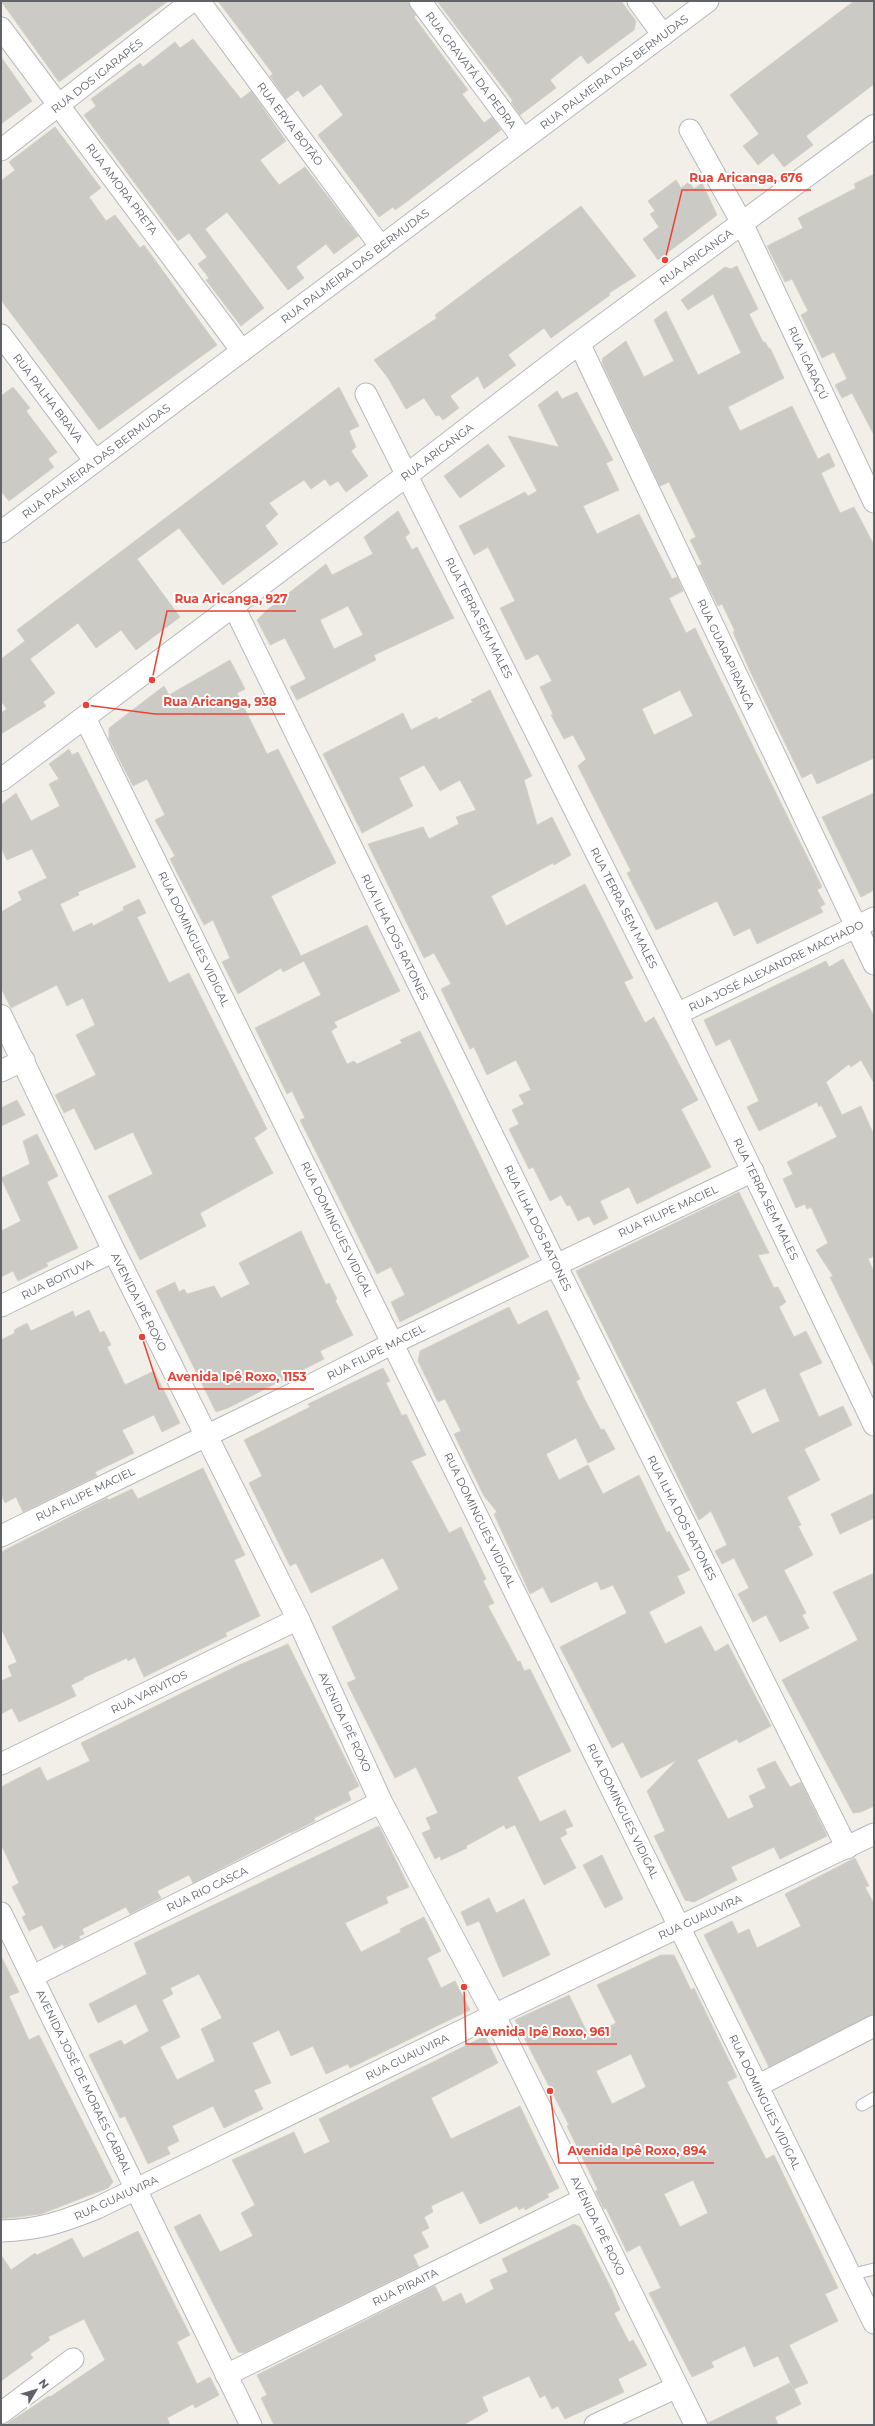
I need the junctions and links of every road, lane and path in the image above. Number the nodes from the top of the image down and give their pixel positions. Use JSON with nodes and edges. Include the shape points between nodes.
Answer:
{"nodes":[{"id":1,"x":192,"y":1,"type":"edge"},
{"id":2,"x":199,"y":1,"type":"edge"},
{"id":3,"x":420,"y":1,"type":"edge"},
{"id":4,"x":638,"y":1,"type":"edge"},
{"id":5,"x":708,"y":1,"type":"edge"},
{"id":6,"x":1,"y":28,"type":"edge"},
{"id":7,"x":663,"y":35,"type":"junction"},
{"id":8,"x":60,"y":105,"type":"junction"},
{"id":9,"x":874,"y":126,"type":"edge"},
{"id":10,"x":690,"y":130,"type":"dead end"},
{"id":11,"x":523,"y":139,"type":"junction"},
{"id":12,"x":1,"y":150,"type":"edge"},
{"id":13,"x":742,"y":223,"type":"junction"},
{"id":14,"x":381,"y":247,"type":"junction"},
{"id":15,"x":1,"y":336,"type":"edge"},
{"id":16,"x":579,"y":343,"type":"junction"},
{"id":17,"x":242,"y":351,"type":"junction"},
{"id":18,"x":366,"y":394,"type":"dead end"},
{"id":19,"x":95,"y":461,"type":"junction"},
{"id":20,"x":407,"y":475,"type":"junction"},
{"id":21,"x":874,"y":502,"type":"edge"},
{"id":22,"x":1,"y":532,"type":"edge"},
{"id":23,"x":233,"y":605,"type":"junction"},
{"id":24,"x":85,"y":718,"type":"junction"},
{"id":25,"x":1,"y":780,"type":"edge"},
{"id":26,"x":874,"y":918,"type":"edge"},
{"id":27,"x":855,"y":927,"type":"junction"},
{"id":28,"x":874,"y":964,"type":"edge"},
{"id":29,"x":677,"y":1014,"type":"junction"},
{"id":30,"x":1,"y":1016,"type":"edge"},
{"id":31,"x":24,"y":1060,"type":"junction"},
{"id":32,"x":1,"y":1071,"type":"edge"},
{"id":33,"x":753,"y":1171,"type":"junction"},
{"id":34,"x":114,"y":1251,"type":"junction"},
{"id":35,"x":556,"y":1264,"type":"junction"},
{"id":36,"x":1,"y":1306,"type":"edge"},
{"id":37,"x":393,"y":1342,"type":"junction"},
{"id":38,"x":874,"y":1426,"type":"edge"},
{"id":39,"x":205,"y":1434,"type":"junction"},
{"id":40,"x":1,"y":1536,"type":"edge"},
{"id":41,"x":298,"y":1619,"type":"junction"},
{"id":42,"x":1,"y":1764,"type":"edge"},
{"id":43,"x":381,"y":1802,"type":"junction"},
{"id":44,"x":874,"y":1834,"type":"edge"},
{"id":45,"x":847,"y":1848,"type":"junction"},
{"id":46,"x":1,"y":1913,"type":"edge"},
{"id":47,"x":680,"y":1926,"type":"junction"},
{"id":48,"x":33,"y":1976,"type":"junction"},
{"id":49,"x":494,"y":2015,"type":"junction"},
{"id":50,"x":874,"y":2026,"type":"edge"},
{"id":51,"x":757,"y":2086,"type":"junction"},
{"id":52,"x":874,"y":2098,"type":"edge"},
{"id":53,"x":862,"y":2105,"type":"dead end"},
{"id":54,"x":136,"y":2189,"type":"junction"},
{"id":55,"x":584,"y":2199,"type":"junction"},
{"id":56,"x":1,"y":2231,"type":"edge"},
{"id":57,"x":874,"y":2269,"type":"edge"},
{"id":58,"x":849,"y":2275,"type":"junction"},
{"id":59,"x":874,"y":2323,"type":"edge"},
{"id":60,"x":73,"y":2359,"type":"dead end"},
{"id":61,"x":226,"y":2375,"type":"junction"},
{"id":62,"x":677,"y":2387,"type":"junction"},
{"id":63,"x":1,"y":2413,"type":"edge"},
{"id":64,"x":251,"y":2425,"type":"edge"},
{"id":65,"x":595,"y":2425,"type":"edge"},
{"id":66,"x":696,"y":2425,"type":"edge"}],
"edges":[{"from":1,"to":8,"type":"street","name":"RUA DOS IGARAPÉS"},
{"from":2,"to":14,"type":"street","name":"RUA ERVA BOTÃO"},
{"from":3,"to":11,"type":"street","name":"RUA GRAVATÁ DA PEDRA"},
{"from":4,"to":7,"type":"street"},
{"from":5,"to":7,"type":"street","name":"RUA PALMEIRA DAS BERMUDAS"},
{"from":6,"to":8,"type":"street","name":"RUA AMORA PRETA"},
{"from":7,"to":11,"type":"street","name":"RUA PALMEIRA DAS BERMUDAS"},
{"from":8,"to":12,"type":"street","name":"RUA DOS IGARAPÉS"},
{"from":8,"to":17,"type":"street","name":"RUA AMORA PRETA"},
{"from":9,"to":13,"type":"street","name":"RUA ARICANGA"},
{"from":10,"to":13,"type":"street","name":"RUA IGARAÇÚ"},
{"from":11,"to":14,"type":"street","name":"RUA PALMEIRA DAS BERMUDAS"},
{"from":13,"to":16,"type":"street","name":"RUA ARICANGA"},
{"from":13,"to":21,"type":"street","name":"RUA IGARAÇÚ"},
{"from":14,"to":17,"type":"street","name":"RUA PALMEIRA DAS BERMUDAS"},
{"from":15,"to":19,"type":"street","name":"RUA PALHA BRAVA"},
{"from":16,"to":20,"type":"street","name":"RUA ARICANGA"},
{"from":16,"to":27,"type":"street","name":"RUA GUARAPIRANGA"},
{"from":17,"to":19,"type":"street","name":"RUA PALMEIRA DAS BERMUDAS"},
{"from":18,"to":20,"type":"street","name":"RUA TERRA SEM MALES"},
{"from":19,"to":22,"type":"street","name":"RUA PALMEIRA DAS BERMUDAS"},
{"from":20,"to":23,"type":"street","name":"RUA ARICANGA"},
{"from":20,"to":29,"type":"street","name":"RUA TERRA SEM MALES"},
{"from":23,"to":24,"type":"street","name":"RUA ARICANGA"},
{"from":23,"to":35,"type":"street","name":"RUA ILHA DOS RATONES"},
{"from":24,"to":25,"type":"street","name":"RUA ARICANGA"},
{"from":24,"to":37,"type":"street","name":"RUA DOMINGUES VIDIGAL"},
{"from":26,"to":27,"type":"street","name":"RUA JOSÉ ALEXANDRE MACHADO"},
{"from":27,"to":28,"type":"street","name":"RUA GUARAPIRANGA"},
{"from":27,"to":29,"type":"street","name":"RUA JOSÉ ALEXANDRE MACHADO"},
{"from":29,"to":33,"type":"street","name":"RUA TERRA SEM MALES"},
{"from":30,"to":31,"type":"street","name":"AVENIDA IPÊ ROXO"},
{"from":31,"to":32,"type":"street"},
{"from":31,"to":34,"type":"street","name":"AVENIDA IPÊ ROXO"},
{"from":33,"to":35,"type":"street","name":"RUA FILIPE MACIEL"},
{"from":33,"to":38,"type":"street","name":"RUA TERRA SEM MALES"},
{"from":34,"to":36,"type":"street","name":"RUA BOITUVA"},
{"from":34,"to":39,"type":"street","name":"AVENIDA IPÊ ROXO"},
{"from":35,"to":37,"type":"street","name":"RUA FILIPE MACIEL"},
{"from":35,"to":45,"type":"street","name":"RUA ILHA DOS RATONES"},
{"from":37,"to":39,"type":"street","name":"RUA FILIPE MACIEL","via":[[323,1379]]},
{"from":37,"to":47,"type":"street","name":"RUA DOMINGUES VIDIGAL"},
{"from":39,"to":40,"type":"street","name":"RUA FILIPE MACIEL"},
{"from":39,"to":41,"type":"street","name":"AVENIDA IPÊ ROXO"},
{"from":41,"to":42,"type":"street","name":"RUA VARVITOS"},
{"from":41,"to":43,"type":"street","name":"AVENIDA IPÊ ROXO"},
{"from":43,"to":48,"type":"street","name":"RUA RIO CASCA"},
{"from":43,"to":49,"type":"street","name":"AVENIDA IPÊ ROXO"},
{"from":44,"to":45,"type":"street","name":"RUA GUAIUVIRA"},
{"from":45,"to":47,"type":"street","name":"RUA GUAIUVIRA"},
{"from":46,"to":48,"type":"street","name":"AVENIDA JOSÉ DE MORAES CABRAL"},
{"from":47,"to":49,"type":"street","name":"RUA GUAIUVIRA"},
{"from":47,"to":51,"type":"street","name":"RUA DOMINGUES VIDIGAL"},
{"from":48,"to":54,"type":"street","name":"AVENIDA JOSÉ DE MORAES CABRAL"},
{"from":49,"to":54,"type":"street","name":"RUA GUAIUVIRA"},
{"from":49,"to":55,"type":"street","name":"AVENIDA IPÊ ROXO"},
{"from":50,"to":51,"type":"street"},
{"from":51,"to":58,"type":"street","name":"RUA DOMINGUES VIDIGAL"},
{"from":52,"to":53,"type":"lane"},
{"from":54,"to":56,"type":"street","name":"RUA GUAIUVIRA","via":[[64,2222],[32,2230]]},
{"from":54,"to":61,"type":"street","name":"AVENIDA JOSÉ DE MORAES CABRAL"},
{"from":55,"to":61,"type":"street","name":"RUA PIRAITA"},
{"from":55,"to":62,"type":"street","name":"AVENIDA IPÊ ROXO"},
{"from":57,"to":58,"type":"lane"},
{"from":58,"to":59,"type":"street","name":"RUA DOMINGUES VIDIGAL"},
{"from":60,"to":63,"type":"street"},
{"from":61,"to":64,"type":"street","name":"AVENIDA JOSÉ DE MORAES CABRAL"},
{"from":62,"to":65,"type":"street"},
{"from":62,"to":66,"type":"street","name":"AVENIDA IPÊ ROXO"}]}
